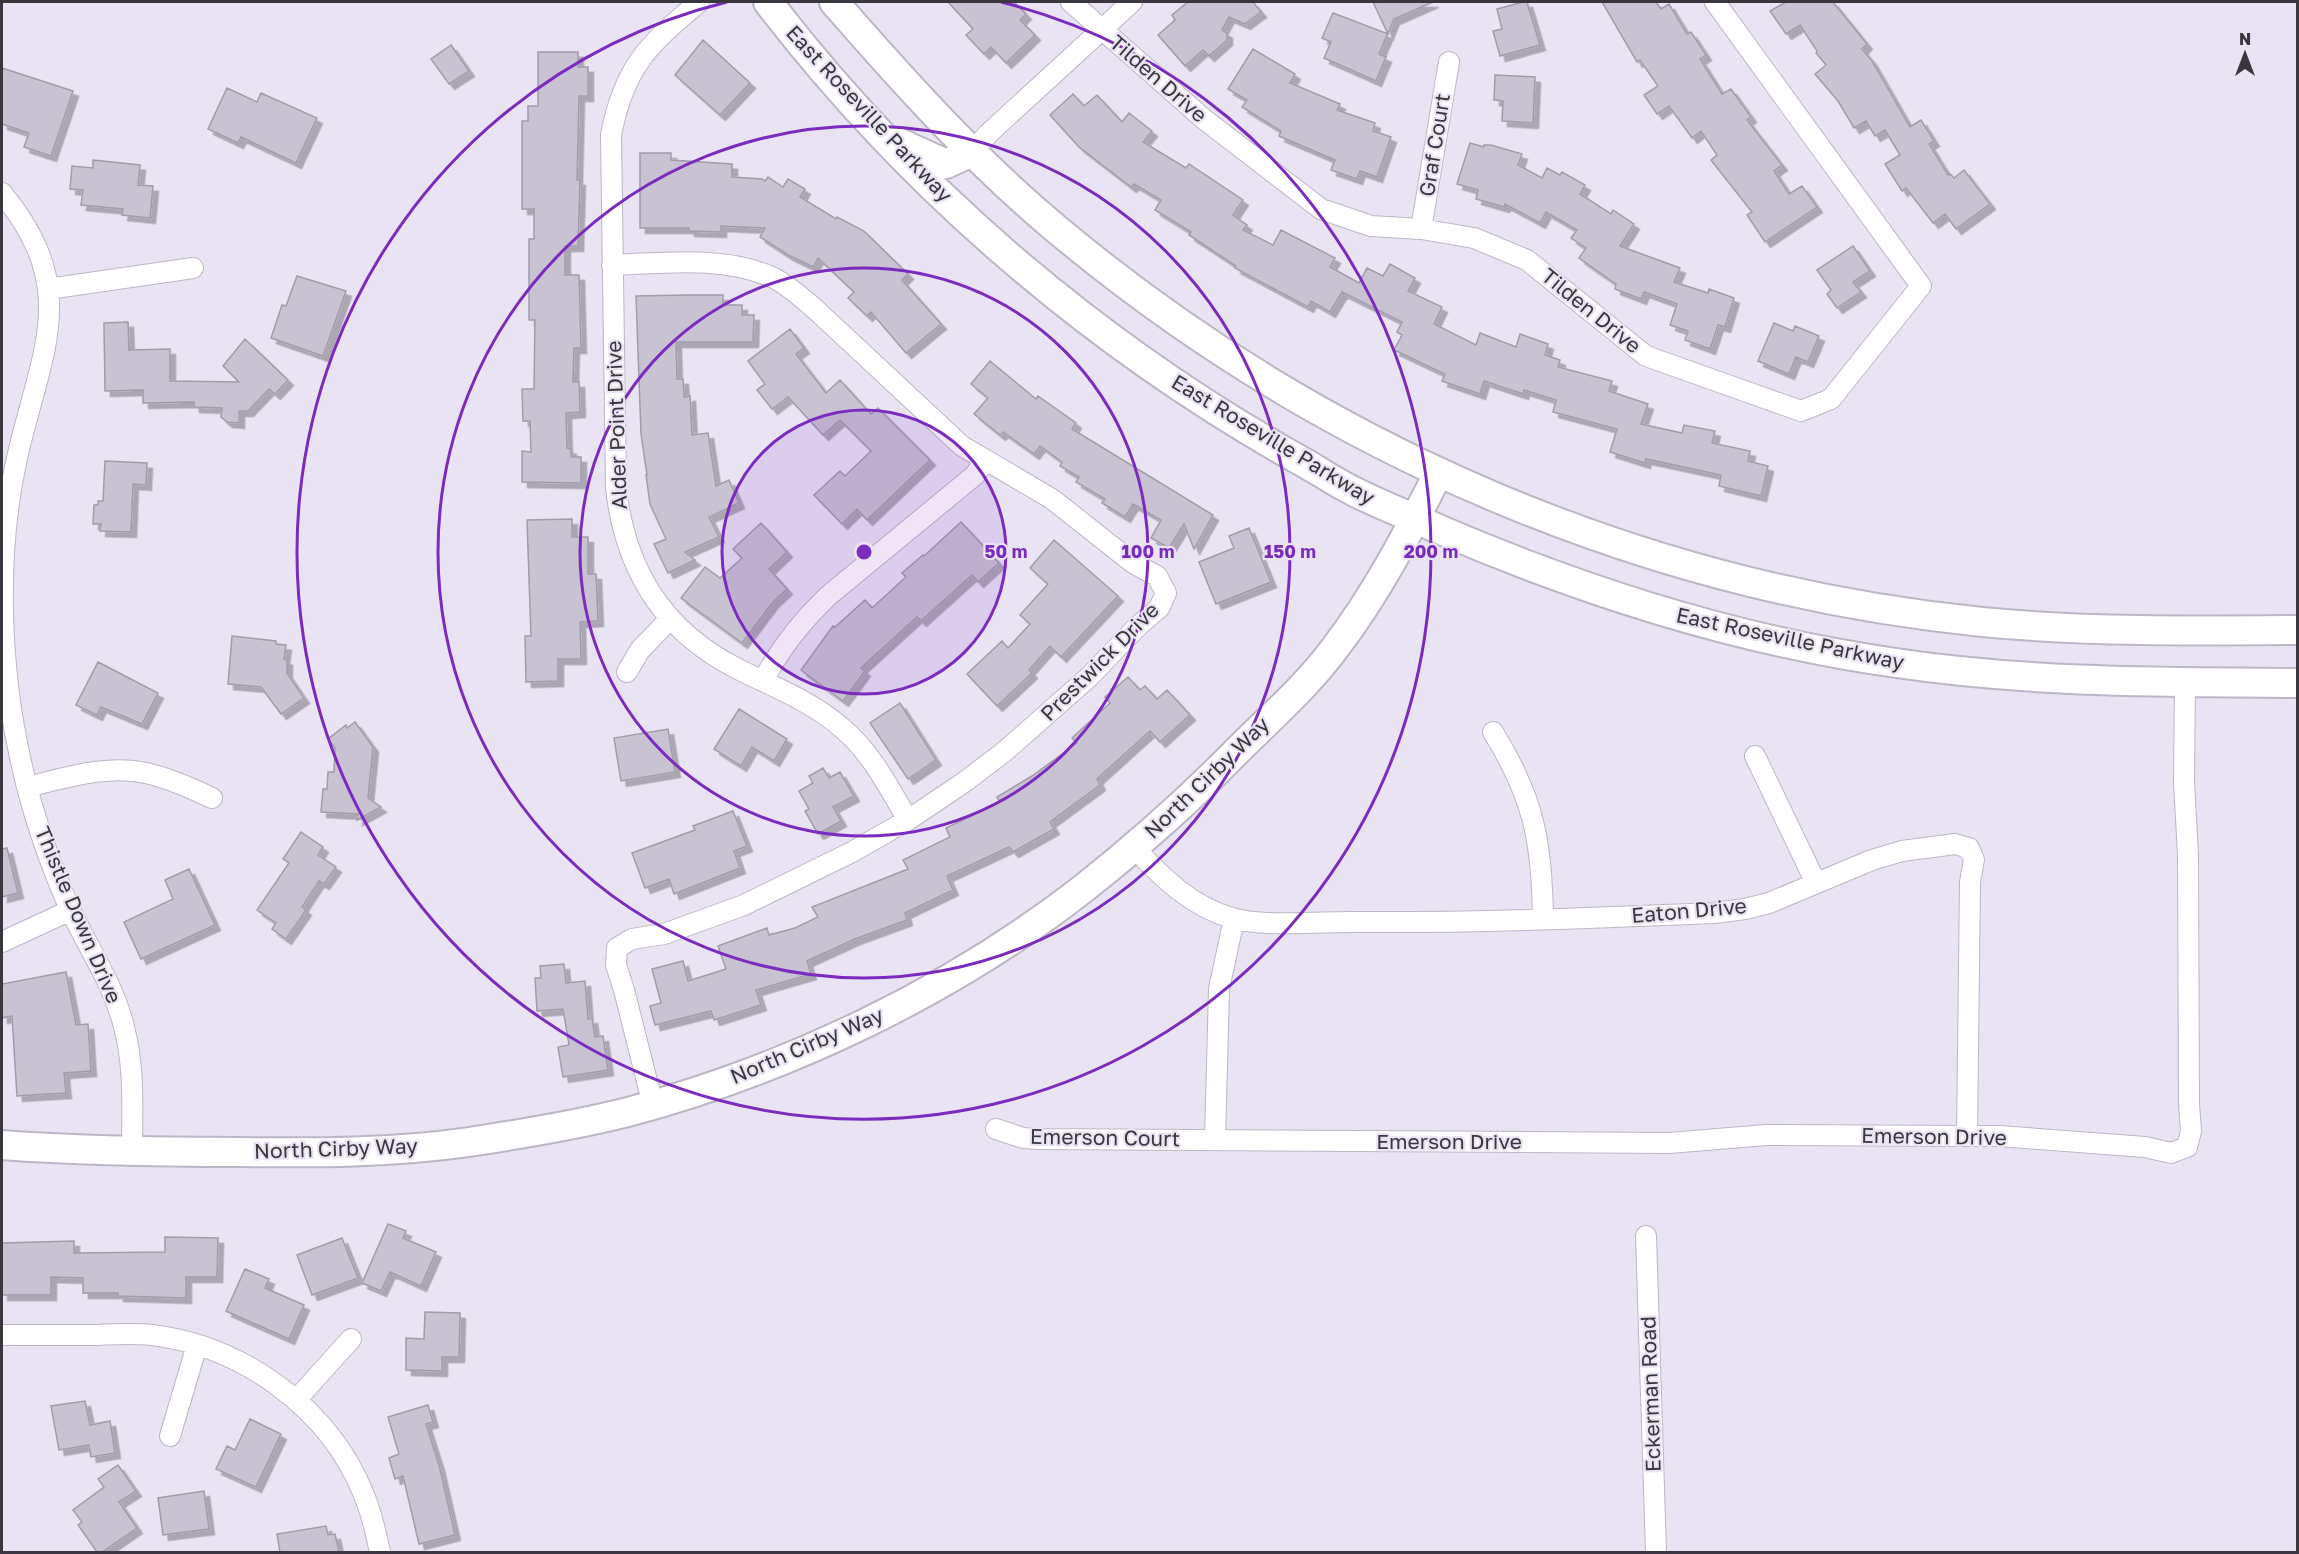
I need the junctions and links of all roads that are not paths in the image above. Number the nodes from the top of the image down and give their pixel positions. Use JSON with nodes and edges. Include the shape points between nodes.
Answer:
{"nodes":[{"id":1,"x":699,"y":2,"type":"edge"},
{"id":2,"x":768,"y":2,"type":"edge"},
{"id":3,"x":834,"y":2,"type":"edge"},
{"id":4,"x":1071,"y":2,"type":"edge"},
{"id":5,"x":1132,"y":2,"type":"edge"},
{"id":6,"x":1715,"y":2,"type":"edge"},
{"id":7,"x":1100,"y":29,"type":"junction"},
{"id":8,"x":1449,"y":62,"type":"dead end"},
{"id":9,"x":880,"y":133,"type":"junction"},
{"id":10,"x":972,"y":152,"type":"junction"},
{"id":11,"x":2,"y":193,"type":"edge"},
{"id":12,"x":1421,"y":229,"type":"junction"},
{"id":13,"x":612,"y":265,"type":"junction"},
{"id":14,"x":193,"y":268,"type":"dead end"},
{"id":15,"x":48,"y":289,"type":"junction"},
{"id":16,"x":9,"y":459,"type":"edge"},
{"id":17,"x":985,"y":460,"type":"junction"},
{"id":18,"x":1439,"y":472,"type":"junction"},
{"id":19,"x":1416,"y":519,"type":"junction"},
{"id":20,"x":670,"y":619,"type":"junction"},
{"id":21,"x":2298,"y":630,"type":"edge"},
{"id":22,"x":627,"y":672,"type":"dead end"},
{"id":23,"x":763,"y":681,"type":"junction"},
{"id":24,"x":2185,"y":683,"type":"junction"},
{"id":25,"x":2298,"y":683,"type":"edge"},
{"id":26,"x":1493,"y":732,"type":"dead end"},
{"id":27,"x":1755,"y":756,"type":"dead end"},
{"id":28,"x":27,"y":787,"type":"junction"},
{"id":29,"x":212,"y":798,"type":"dead end"},
{"id":30,"x":908,"y":820,"type":"junction"},
{"id":31,"x":1134,"y":847,"type":"junction"},
{"id":32,"x":1816,"y":883,"type":"junction"},
{"id":33,"x":70,"y":910,"type":"junction"},
{"id":34,"x":1234,"y":919,"type":"junction"},
{"id":35,"x":1543,"y":919,"type":"junction"},
{"id":36,"x":2,"y":942,"type":"edge"},
{"id":37,"x":653,"y":1105,"type":"junction"},
{"id":38,"x":996,"y":1129,"type":"dead end"},
{"id":39,"x":1967,"y":1136,"type":"junction"},
{"id":40,"x":1215,"y":1140,"type":"junction"},
{"id":41,"x":2,"y":1145,"type":"edge"},
{"id":42,"x":132,"y":1152,"type":"junction"},
{"id":43,"x":1646,"y":1236,"type":"dead end"},
{"id":44,"x":2,"y":1335,"type":"edge"},
{"id":45,"x":351,"y":1339,"type":"dead end"},
{"id":46,"x":197,"y":1345,"type":"junction"},
{"id":47,"x":296,"y":1400,"type":"junction"},
{"id":48,"x":170,"y":1436,"type":"dead end"},
{"id":49,"x":380,"y":1552,"type":"edge"},
{"id":50,"x":1656,"y":1552,"type":"edge"}],
"edges":[{"from":1,"to":13,"type":"street","name":"Alder Point Drive","via":[[650,46],[623,87],[611,135]]},
{"from":2,"to":9,"type":"main road","name":"East Roseville Parkway"},
{"from":3,"to":10,"type":"main road","via":[[920,100]]},
{"from":4,"to":7,"type":"street","name":"Tilden Drive"},
{"from":5,"to":7,"type":"street"},
{"from":6,"to":12,"type":"street","name":"Tilden Drive","via":[[1921,286],[1831,399],[1801,411],[1646,356],[1527,260],[1474,238]]},
{"from":7,"to":10,"type":"street"},
{"from":7,"to":12,"type":"street","name":"Tilden Drive","via":[[1205,120],[1322,209],[1371,226]]},
{"from":8,"to":12,"type":"street","name":"Graf Court"},
{"from":9,"to":10,"type":"main road","via":[[946,164]]},
{"from":9,"to":19,"type":"main road","name":"East Roseville Parkway","via":[[974,226],[1098,329],[1231,420],[1352,491]]},
{"from":10,"to":18,"type":"main road","via":[[1052,225],[1176,321],[1300,401]]},
{"from":11,"to":15,"type":"street","name":"Thistle Down Drive","via":[[39,250]]},
{"from":13,"to":17,"type":"street","name":"Prestwick Drive","via":[[700,262],[773,278],[815,309],[937,425]]},
{"from":13,"to":20,"type":"street","name":"Alder Point Drive","via":[[619,513],[624,536],[643,580]]},
{"from":14,"to":15,"type":"street"},
{"from":15,"to":16,"type":"street","name":"Thistle Down Drive","via":[[49,334]]},
{"from":16,"to":28,"type":"street","name":"Thistle Down Drive","via":[[3,612],[7,678]]},
{"from":17,"to":23,"type":"street","via":[[975,475],[807,616]]},
{"from":17,"to":30,"type":"street","name":"Prestwick Drive","via":[[1052,499],[1133,563],[1157,576],[1166,593],[1159,608],[1045,718],[963,783]]},
{"from":18,"to":19,"type":"main road","name":"North Cirby Way"},
{"from":18,"to":21,"type":"main road","via":[[1537,514],[1637,550],[1816,597],[1896,611],[2042,627],[2115,631]]},
{"from":19,"to":24,"type":"main road","name":"East Roseville Parkway","via":[[1513,561],[1620,599],[1741,633],[1891,663],[1972,673]]},
{"from":19,"to":31,"type":"main road","name":"North Cirby Way","via":[[1357,619],[1303,687]]},
{"from":20,"to":22,"type":"street","via":[[640,650]]},
{"from":20,"to":23,"type":"street","name":"Alder Point Drive","via":[[709,654]]},
{"from":23,"to":30,"type":"street","name":"Alder Point Drive","via":[[790,693],[843,728],[862,749]]},
{"from":24,"to":25,"type":"main road","name":"East Roseville Parkway"},
{"from":24,"to":39,"type":"street","name":"Emerson Drive","via":[[2191,1131],[2187,1147],[2171,1153],[2145,1147]]},
{"from":26,"to":35,"type":"street","via":[[1532,811],[1541,864]]},
{"from":27,"to":32,"type":"street"},
{"from":28,"to":29,"type":"street","via":[[114,770],[146,772]]},
{"from":28,"to":33,"type":"street","name":"Thistle Down Drive"},
{"from":30,"to":37,"type":"street","name":"Prestwick Drive","via":[[744,904],[664,934],[632,939],[617,948],[616,965]]},
{"from":31,"to":34,"type":"street","name":"Eaton Drive","via":[[1182,892]]},
{"from":31,"to":37,"type":"main road","name":"North Cirby Way","via":[[1082,890],[999,948],[880,1016],[741,1076]]},
{"from":32,"to":35,"type":"street","name":"Eaton Drive","via":[[1745,909]]},
{"from":32,"to":39,"type":"street","name":"Eaton Drive","via":[[1902,851],[1955,844],[1969,848],[1974,860],[1970,882]]},
{"from":33,"to":36,"type":"street"},
{"from":33,"to":42,"type":"street","name":"Thistle Down Drive","via":[[111,991],[125,1030]]},
{"from":34,"to":35,"type":"street","name":"Eaton Drive","via":[[1406,923]]},
{"from":34,"to":40,"type":"street","via":[[1219,989]]},
{"from":37,"to":42,"type":"main road","name":"North Cirby Way","via":[[562,1126],[418,1148],[318,1153]]},
{"from":38,"to":40,"type":"street","name":"Emerson Court","via":[[1023,1138]]},
{"from":39,"to":40,"type":"street","name":"Emerson Drive","via":[[1766,1135],[1669,1143]]},
{"from":41,"to":42,"type":"main road","name":"North Cirby Way"},
{"from":43,"to":50,"type":"street","name":"Eckerman Road"},
{"from":44,"to":46,"type":"street","via":[[150,1335]]},
{"from":45,"to":47,"type":"street"},
{"from":46,"to":47,"type":"street","via":[[250,1367]]},
{"from":46,"to":48,"type":"street"},
{"from":47,"to":49,"type":"street","via":[[349,1464],[368,1505]]}]}
